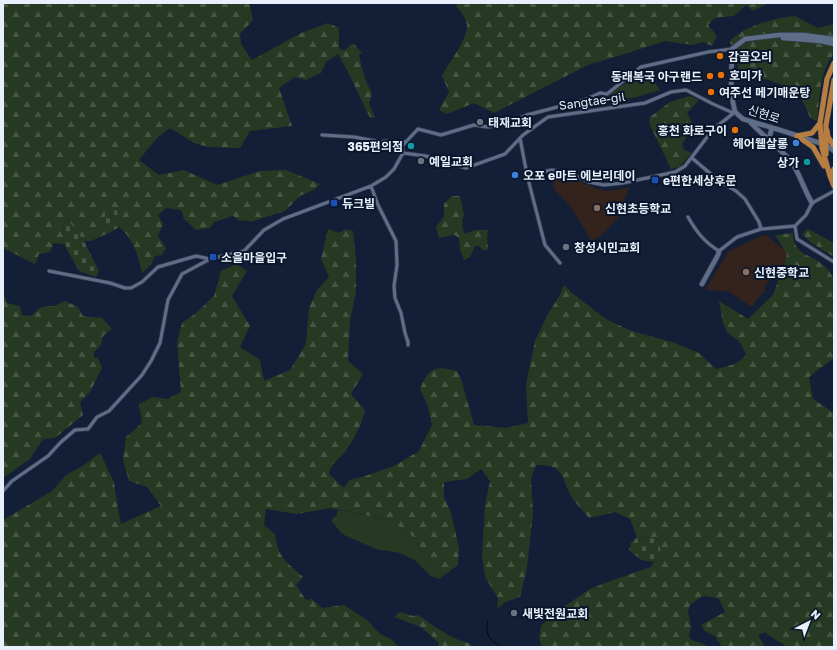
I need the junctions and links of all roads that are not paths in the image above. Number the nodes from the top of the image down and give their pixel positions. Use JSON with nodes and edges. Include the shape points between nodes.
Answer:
{"nodes":[{"id":1,"x":762,"y":37,"type":"junction"},
{"id":2,"x":834,"y":39,"type":"edge"},
{"id":3,"x":834,"y":44,"type":"edge"},
{"id":4,"x":732,"y":49,"type":"junction"},
{"id":5,"x":834,"y":63,"type":"edge"},
{"id":6,"x":834,"y":80,"type":"edge"},
{"id":7,"x":542,"y":112,"type":"junction"},
{"id":8,"x":735,"y":112,"type":"junction"},
{"id":9,"x":544,"y":120,"type":"junction"},
{"id":10,"x":750,"y":122,"type":"junction"},
{"id":11,"x":823,"y":124,"type":"junction"},
{"id":12,"x":772,"y":128,"type":"junction"},
{"id":13,"x":322,"y":135,"type":"dead end"},
{"id":14,"x":797,"y":136,"type":"junction"},
{"id":15,"x":520,"y":138,"type":"junction"},
{"id":16,"x":769,"y":138,"type":"junction"},
{"id":17,"x":406,"y":142,"type":"junction"},
{"id":18,"x":823,"y":144,"type":"junction"},
{"id":19,"x":834,"y":146,"type":"edge"},
{"id":20,"x":834,"y":151,"type":"edge"},
{"id":21,"x":403,"y":153,"type":"junction"},
{"id":22,"x":692,"y":158,"type":"junction"},
{"id":23,"x":834,"y":169,"type":"edge"},
{"id":24,"x":527,"y":175,"type":"junction"},
{"id":25,"x":831,"y":178,"type":"edge"},
{"id":26,"x":372,"y":186,"type":"junction"},
{"id":27,"x":834,"y":186,"type":"edge"},
{"id":28,"x":834,"y":191,"type":"edge"},
{"id":29,"x":812,"y":204,"type":"junction"},
{"id":30,"x":688,"y":217,"type":"dead end"},
{"id":31,"x":795,"y":226,"type":"junction"},
{"id":32,"x":761,"y":229,"type":"junction"},
{"id":33,"x":719,"y":251,"type":"junction"},
{"id":34,"x":210,"y":259,"type":"junction"},
{"id":35,"x":834,"y":262,"type":"edge"},
{"id":36,"x":560,"y":263,"type":"dead end"},
{"id":37,"x":49,"y":271,"type":"dead end"},
{"id":38,"x":702,"y":284,"type":"dead end"},
{"id":39,"x":408,"y":345,"type":"dead end"},
{"id":40,"x":3,"y":491,"type":"edge"}],
"edges":[{"from":1,"to":2,"type":"main road","via":[[803,35]]},
{"from":1,"to":3,"type":"main road","via":[[804,39]]},
{"from":1,"to":4,"type":"main road","via":[[744,39]]},
{"from":4,"to":7,"type":"street","via":[[641,67],[607,94],[600,93]]},
{"from":4,"to":8,"type":"main road","name":"신현로","via":[[730,93]]},
{"from":5,"to":11,"type":"main road","via":[[827,78]]},
{"from":6,"to":11,"type":"main road"},
{"from":7,"to":9,"type":"street"},
{"from":7,"to":17,"type":"street","via":[[506,124],[488,127],[474,125],[441,135],[418,130]]},
{"from":8,"to":9,"type":"street","name":"Sangtae-gil","via":[[686,90],[671,92],[645,103],[564,114]]},
{"from":8,"to":10,"type":"main road","name":"신현로"},
{"from":8,"to":22,"type":"street","via":[[716,127]]},
{"from":9,"to":15,"type":"street","name":"Sangtae-gil"},
{"from":10,"to":12,"type":"main road","name":"신현로"},
{"from":10,"to":16,"type":"main road"},
{"from":11,"to":14,"type":"main road","via":[[812,133]]},
{"from":11,"to":18,"type":"main road"},
{"from":11,"to":19,"type":"main road"},
{"from":12,"to":14,"type":"main road","name":"신현로"},
{"from":12,"to":16,"type":"main road"},
{"from":13,"to":17,"type":"street","via":[[381,142]]},
{"from":14,"to":18,"type":"main road","name":"신현로"},
{"from":14,"to":25,"type":"main road","via":[[816,151]]},
{"from":15,"to":21,"type":"street","name":"Sangtae-gil","via":[[505,154],[466,168],[426,156]]},
{"from":15,"to":24,"type":"street"},
{"from":16,"to":29,"type":"main road","via":[[792,164]]},
{"from":17,"to":21,"type":"street","via":[[402,146]]},
{"from":18,"to":20,"type":"main road","name":"신현로"},
{"from":18,"to":25,"type":"main road"},
{"from":21,"to":26,"type":"street","via":[[394,169]]},
{"from":22,"to":24,"type":"street","via":[[675,172],[624,183],[604,185],[589,182],[570,173],[552,170]]},
{"from":22,"to":32,"type":"street","via":[[745,199]]},
{"from":23,"to":25,"type":"main road"},
{"from":24,"to":36,"type":"street","via":[[545,245]]},
{"from":25,"to":27,"type":"main road"},
{"from":25,"to":28,"type":"main road"},
{"from":26,"to":34,"type":"street","via":[[283,219],[264,230],[244,250]]},
{"from":26,"to":39,"type":"street","via":[[382,214],[396,241],[395,298]]},
{"from":28,"to":29,"type":"street"},
{"from":29,"to":31,"type":"street"},
{"from":30,"to":33,"type":"street","via":[[696,231],[710,246]]},
{"from":31,"to":32,"type":"street"},
{"from":31,"to":35,"type":"street","via":[[797,238]]},
{"from":32,"to":33,"type":"street","via":[[738,238]]},
{"from":33,"to":38,"type":"main road"},
{"from":34,"to":37,"type":"street","via":[[196,256],[158,267],[142,282],[131,288]]},
{"from":34,"to":40,"type":"street","via":[[182,274],[168,300],[160,343],[142,375],[109,411],[97,417],[88,429],[75,430],[48,456],[12,481]]}]}
